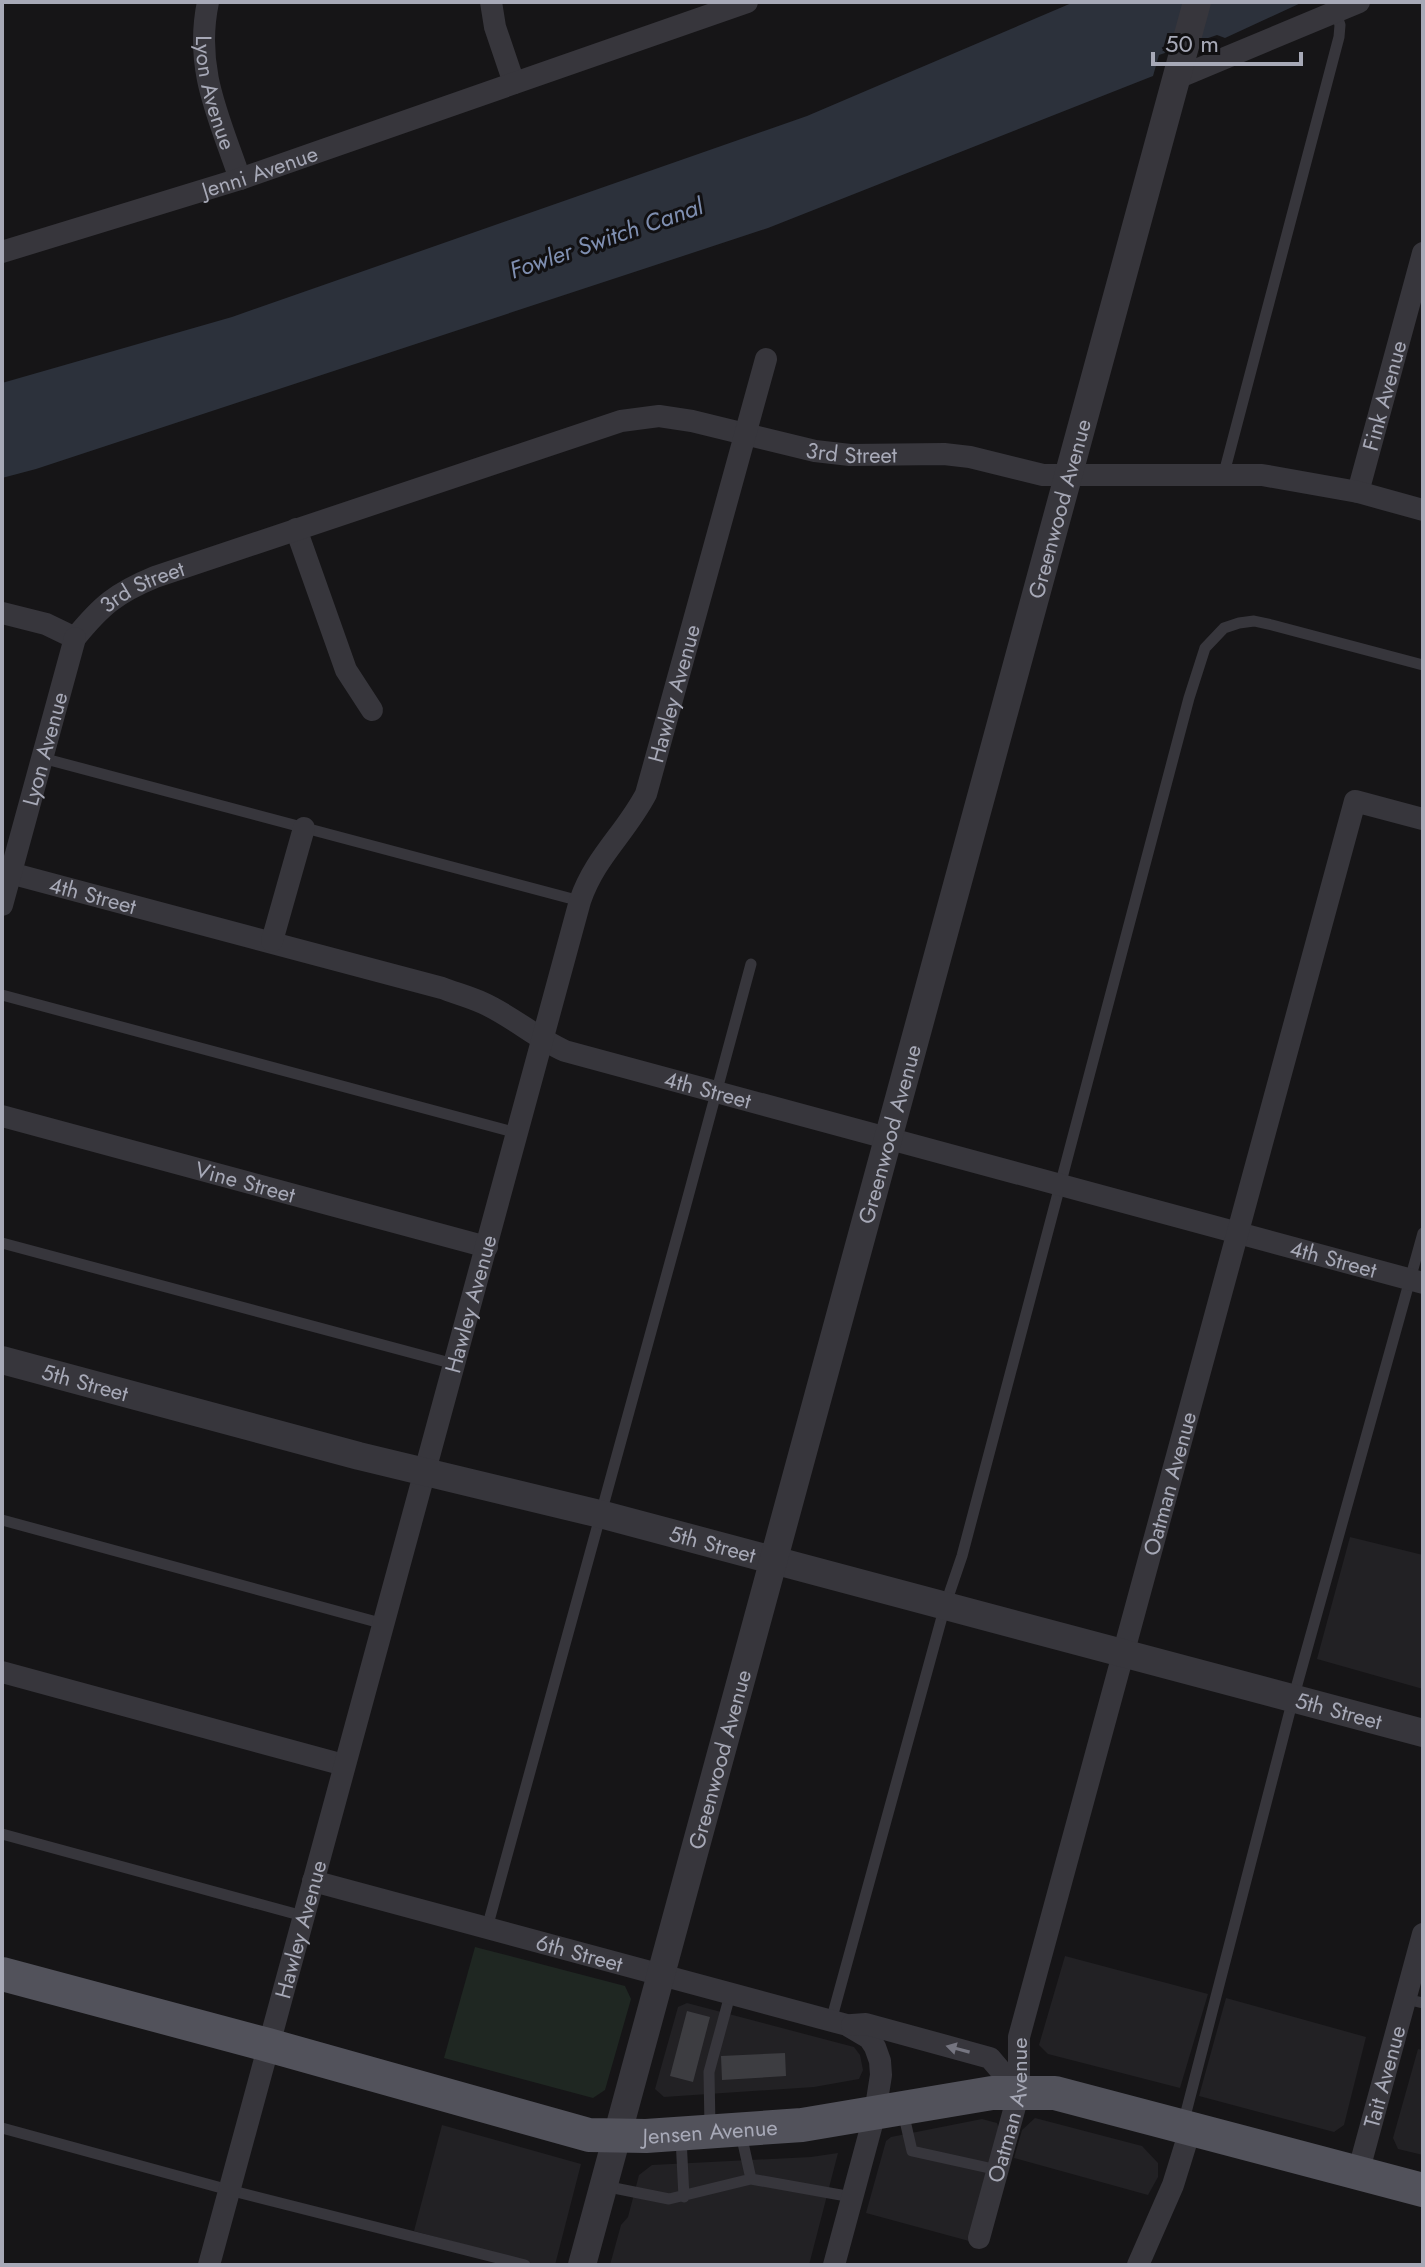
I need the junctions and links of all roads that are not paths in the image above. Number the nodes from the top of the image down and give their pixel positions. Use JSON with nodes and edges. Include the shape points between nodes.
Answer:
{"nodes":[{"id":1,"x":208,"y":2,"type":"edge"},
{"id":2,"x":491,"y":2,"type":"edge"},
{"id":3,"x":747,"y":2,"type":"edge"},
{"id":4,"x":1197,"y":2,"type":"edge"},
{"id":5,"x":1359,"y":2,"type":"edge"},
{"id":6,"x":1336,"y":13,"type":"junction"},
{"id":7,"x":1177,"y":78,"type":"junction"},
{"id":8,"x":514,"y":83,"type":"junction"},
{"id":9,"x":240,"y":179,"type":"junction"},
{"id":10,"x":2,"y":252,"type":"edge"},
{"id":11,"x":1423,"y":253,"type":"edge"},
{"id":12,"x":766,"y":359,"type":"dead end"},
{"id":13,"x":744,"y":436,"type":"junction"},
{"id":14,"x":1224,"y":473,"type":"junction"},
{"id":15,"x":1070,"y":475,"type":"junction"},
{"id":16,"x":1358,"y":492,"type":"junction"},
{"id":17,"x":1423,"y":510,"type":"edge"},
{"id":18,"x":296,"y":529,"type":"junction"},
{"id":19,"x":2,"y":613,"type":"edge"},
{"id":20,"x":75,"y":638,"type":"junction"},
{"id":21,"x":1423,"y":665,"type":"edge"},
{"id":22,"x":372,"y":710,"type":"dead end"},
{"id":23,"x":41,"y":758,"type":"junction"},
{"id":24,"x":1423,"y":819,"type":"edge"},
{"id":25,"x":304,"y":828,"type":"junction"},
{"id":26,"x":6,"y":872,"type":"edge"},
{"id":27,"x":580,"y":901,"type":"junction"},
{"id":28,"x":2,"y":905,"type":"edge"},
{"id":29,"x":272,"y":941,"type":"junction"},
{"id":30,"x":751,"y":964,"type":"dead end"},
{"id":31,"x":2,"y":995,"type":"edge"},
{"id":32,"x":543,"y":1041,"type":"junction"},
{"id":33,"x":716,"y":1093,"type":"junction"},
{"id":34,"x":2,"y":1116,"type":"edge"},
{"id":35,"x":517,"y":1133,"type":"junction"},
{"id":36,"x":887,"y":1140,"type":"junction"},
{"id":37,"x":1060,"y":1186,"type":"junction"},
{"id":38,"x":1235,"y":1232,"type":"junction"},
{"id":39,"x":1423,"y":1233,"type":"edge"},
{"id":40,"x":2,"y":1243,"type":"edge"},
{"id":41,"x":487,"y":1247,"type":"junction"},
{"id":42,"x":1416,"y":1281,"type":"edge"},
{"id":43,"x":2,"y":1360,"type":"edge"},
{"id":44,"x":454,"y":1364,"type":"junction"},
{"id":45,"x":426,"y":1472,"type":"junction"},
{"id":46,"x":600,"y":1514,"type":"junction"},
{"id":47,"x":2,"y":1520,"type":"edge"},
{"id":48,"x":775,"y":1560,"type":"junction"},
{"id":49,"x":945,"y":1606,"type":"junction"},
{"id":50,"x":384,"y":1624,"type":"junction"},
{"id":51,"x":1122,"y":1652,"type":"junction"},
{"id":52,"x":2,"y":1672,"type":"edge"},
{"id":53,"x":1293,"y":1699,"type":"junction"},
{"id":54,"x":1423,"y":1733,"type":"edge"},
{"id":55,"x":344,"y":1765,"type":"junction"},
{"id":56,"x":2,"y":1834,"type":"edge"},
{"id":57,"x":313,"y":1881,"type":"junction"},
{"id":58,"x":303,"y":1916,"type":"junction"},
{"id":59,"x":487,"y":1928,"type":"junction"},
{"id":60,"x":1423,"y":1934,"type":"edge"},
{"id":61,"x":2,"y":1974,"type":"edge"},
{"id":62,"x":660,"y":1975,"type":"junction"},
{"id":63,"x":730,"y":1995,"type":"junction"},
{"id":64,"x":1414,"y":2001,"type":"edge"},
{"id":65,"x":839,"y":2023,"type":"junction"},
{"id":66,"x":268,"y":2045,"type":"junction"},
{"id":67,"x":1019,"y":2092,"type":"junction"},
{"id":68,"x":888,"y":2110,"type":"junction"},
{"id":69,"x":1187,"y":2126,"type":"junction"},
{"id":70,"x":2,"y":2128,"type":"edge"},
{"id":71,"x":710,"y":2131,"type":"junction"},
{"id":72,"x":617,"y":2136,"type":"junction"},
{"id":73,"x":998,"y":2170,"type":"junction"},
{"id":74,"x":1358,"y":2173,"type":"junction"},
{"id":75,"x":751,"y":2179,"type":"junction"},
{"id":76,"x":604,"y":2186,"type":"junction"},
{"id":77,"x":229,"y":2190,"type":"junction"},
{"id":78,"x":1423,"y":2190,"type":"edge"},
{"id":79,"x":684,"y":2197,"type":"junction"},
{"id":80,"x":852,"y":2197,"type":"junction"},
{"id":81,"x":979,"y":2238,"type":"dead end"},
{"id":82,"x":209,"y":2265,"type":"edge"},
{"id":83,"x":525,"y":2265,"type":"edge"},
{"id":84,"x":582,"y":2265,"type":"edge"},
{"id":85,"x":834,"y":2265,"type":"edge"},
{"id":86,"x":1138,"y":2265,"type":"edge"}],
"edges":[{"from":1,"to":9,"type":"street","name":"Lyon Avenue","via":[[203,53],[207,84]]},
{"from":2,"to":8,"type":"street"},
{"from":3,"to":8,"type":"street","name":"Jenni Avenue"},
{"from":4,"to":7,"type":"street","name":"Greenwood Avenue"},
{"from":5,"to":6,"type":"street"},
{"from":6,"to":7,"type":"street"},
{"from":6,"to":14,"type":"lane","via":[[1339,37]]},
{"from":7,"to":15,"type":"street","name":"Greenwood Avenue"},
{"from":8,"to":9,"type":"street","name":"Jenni Avenue"},
{"from":9,"to":10,"type":"street","name":"Jenni Avenue"},
{"from":11,"to":16,"type":"street","name":"Fink Avenue"},
{"from":12,"to":13,"type":"street","name":"Hawley Avenue"},
{"from":13,"to":15,"type":"street","name":"3rd Street","via":[[815,451],[944,454],[1043,475]]},
{"from":13,"to":18,"type":"street","name":"3rd Street","via":[[659,416],[621,421]]},
{"from":13,"to":27,"type":"street","name":"Hawley Avenue","via":[[646,794],[599,860]]},
{"from":14,"to":15,"type":"street","name":"3rd Street"},
{"from":14,"to":16,"type":"street","name":"3rd Street"},
{"from":15,"to":36,"type":"street","name":"Greenwood Avenue"},
{"from":16,"to":17,"type":"street","name":"3rd Street"},
{"from":18,"to":20,"type":"street","name":"3rd Street","via":[[125,589]]},
{"from":18,"to":22,"type":"street","via":[[346,670]]},
{"from":19,"to":20,"type":"street"},
{"from":20,"to":23,"type":"street","name":"Lyon Avenue"},
{"from":21,"to":37,"type":"lane","via":[[1254,621],[1224,628],[1205,648]]},
{"from":23,"to":25,"type":"lane"},
{"from":23,"to":26,"type":"street","name":"Lyon Avenue"},
{"from":24,"to":38,"type":"street","name":"Oatman Avenue","via":[[1355,801]]},
{"from":25,"to":27,"type":"lane"},
{"from":25,"to":29,"type":"street"},
{"from":26,"to":28,"type":"street","name":"Lyon Avenue"},
{"from":26,"to":29,"type":"street","name":"4th Street"},
{"from":27,"to":32,"type":"street","name":"Hawley Avenue"},
{"from":29,"to":32,"type":"street","name":"4th Street","via":[[483,1003]]},
{"from":30,"to":33,"type":"lane"},
{"from":31,"to":35,"type":"lane"},
{"from":32,"to":33,"type":"street","name":"4th Street"},
{"from":32,"to":35,"type":"street","name":"Hawley Avenue"},
{"from":33,"to":36,"type":"street","name":"4th Street"},
{"from":33,"to":46,"type":"lane"},
{"from":34,"to":41,"type":"street","name":"Vine Street"},
{"from":35,"to":41,"type":"street","name":"Hawley Avenue"},
{"from":36,"to":37,"type":"street","name":"4th Street"},
{"from":36,"to":48,"type":"street","name":"Greenwood Avenue"},
{"from":37,"to":38,"type":"street","name":"4th Street"},
{"from":37,"to":49,"type":"lane"},
{"from":38,"to":42,"type":"street","name":"4th Street"},
{"from":38,"to":51,"type":"street","name":"Oatman Avenue"},
{"from":39,"to":42,"type":"lane"},
{"from":40,"to":44,"type":"lane"},
{"from":41,"to":44,"type":"street","name":"Hawley Avenue"},
{"from":42,"to":53,"type":"lane"},
{"from":43,"to":45,"type":"street","name":"5th Street"},
{"from":44,"to":45,"type":"street","name":"Hawley Avenue"},
{"from":45,"to":46,"type":"street","name":"5th Street"},
{"from":45,"to":50,"type":"street","name":"Hawley Avenue"},
{"from":46,"to":48,"type":"street","name":"5th Street"},
{"from":46,"to":59,"type":"lane"},
{"from":47,"to":50,"type":"lane"},
{"from":48,"to":49,"type":"street","name":"5th Street"},
{"from":48,"to":62,"type":"street","name":"Greenwood Avenue"},
{"from":49,"to":51,"type":"street","name":"5th Street"},
{"from":49,"to":65,"type":"lane"},
{"from":50,"to":55,"type":"street","name":"Hawley Avenue"},
{"from":51,"to":53,"type":"street","name":"5th Street"},
{"from":51,"to":67,"type":"street","name":"Oatman Avenue","via":[[1019,2037]]},
{"from":52,"to":55,"type":"street"},
{"from":53,"to":54,"type":"street","name":"5th Street"},
{"from":53,"to":69,"type":"lane"},
{"from":55,"to":57,"type":"street","name":"Hawley Avenue"},
{"from":56,"to":58,"type":"lane"},
{"from":57,"to":58,"type":"street","name":"Hawley Avenue"},
{"from":57,"to":59,"type":"street","name":"6th Street"},
{"from":58,"to":66,"type":"street","name":"Hawley Avenue"},
{"from":59,"to":62,"type":"street","name":"6th Street"},
{"from":60,"to":64,"type":"street","name":"Tait Avenue"},
{"from":61,"to":66,"type":"main road","name":"Jensen Avenue"},
{"from":62,"to":63,"type":"street","name":"6th Street"},
{"from":62,"to":72,"type":"street","name":"Greenwood Avenue"},
{"from":63,"to":65,"type":"street","name":"6th Street"},
{"from":63,"to":71,"type":"lane","via":[[709,2072]]},
{"from":64,"to":74,"type":"street","name":"Tait Avenue"},
{"from":67,"to":65,"type":"street","name":"6th Street","one_way":true,"via":[[990,2058],[866,2024]]},
{"from":65,"to":68,"type":"street","name":"6th Street","via":[[869,2038],[880,2061]]},
{"from":66,"to":72,"type":"main road","name":"Jensen Avenue","via":[[573,2132]]},
{"from":66,"to":77,"type":"street","name":"Hawley Avenue"},
{"from":67,"to":68,"type":"main road","name":"Jensen Avenue"},
{"from":67,"to":69,"type":"main road","name":"Jensen Avenue","via":[[1072,2096]]},
{"from":67,"to":73,"type":"street","name":"Oatman Avenue"},
{"from":68,"to":71,"type":"main road","name":"Jensen Avenue","via":[[802,2125]]},
{"from":68,"to":73,"type":"lane","via":[[912,2151]]},
{"from":68,"to":80,"type":"street","name":"6th Street"},
{"from":69,"to":74,"type":"main road","name":"Jensen Avenue"},
{"from":69,"to":86,"type":"street","via":[[1173,2185]]},
{"from":70,"to":77,"type":"lane"},
{"from":71,"to":72,"type":"main road","name":"Jensen Avenue"},
{"from":71,"to":75,"type":"lane"},
{"from":71,"to":79,"type":"lane"},
{"from":72,"to":76,"type":"street","name":"Greenwood Avenue"},
{"from":73,"to":81,"type":"street","name":"Oatman Avenue"},
{"from":74,"to":78,"type":"main road","name":"Jensen Avenue"},
{"from":75,"to":79,"type":"lane"},
{"from":75,"to":80,"type":"lane"},
{"from":76,"to":79,"type":"lane","via":[[669,2199]]},
{"from":76,"to":84,"type":"street","name":"Greenwood Avenue"},
{"from":77,"to":82,"type":"street","name":"Hawley Avenue"},
{"from":77,"to":83,"type":"lane"},
{"from":80,"to":85,"type":"street","name":"6th Street"}]}
